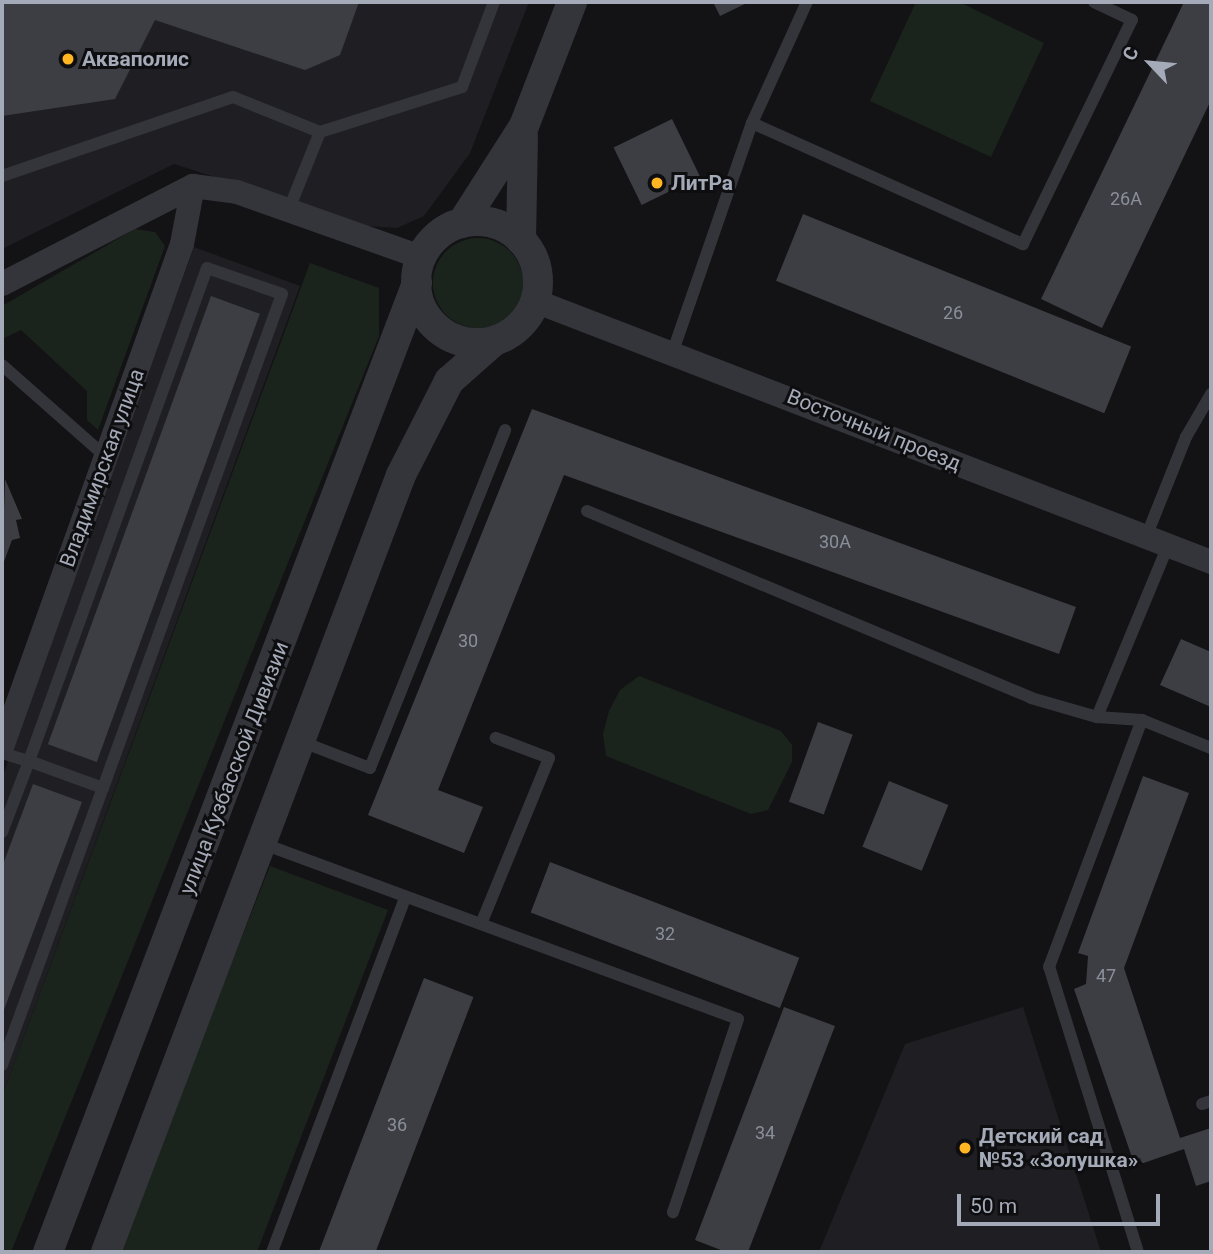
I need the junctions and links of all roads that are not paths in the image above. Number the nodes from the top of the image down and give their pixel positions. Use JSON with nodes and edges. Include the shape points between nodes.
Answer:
{"nodes":[{"id":1,"x":494,"y":2,"type":"edge"},
{"id":2,"x":572,"y":2,"type":"edge"},
{"id":3,"x":807,"y":2,"type":"edge"},
{"id":4,"x":1094,"y":2,"type":"edge"},
{"id":5,"x":752,"y":123,"type":"junction"},
{"id":6,"x":524,"y":126,"type":"junction"},
{"id":7,"x":320,"y":132,"type":"junction"},
{"id":8,"x":2,"y":176,"type":"edge"},
{"id":9,"x":193,"y":186,"type":"junction"},
{"id":10,"x":289,"y":209,"type":"junction"},
{"id":11,"x":462,"y":223,"type":"junction"},
{"id":12,"x":520,"y":240,"type":"junction"},
{"id":13,"x":419,"y":270,"type":"junction"},
{"id":14,"x":2,"y":284,"type":"edge"},
{"id":15,"x":535,"y":302,"type":"junction"},
{"id":16,"x":494,"y":341,"type":"junction"},
{"id":17,"x":673,"y":351,"type":"junction"},
{"id":18,"x":2,"y":365,"type":"edge"},
{"id":19,"x":1211,"y":394,"type":"edge"},
{"id":20,"x":505,"y":430,"type":"dead end"},
{"id":21,"x":107,"y":457,"type":"junction"},
{"id":22,"x":587,"y":511,"type":"dead end"},
{"id":23,"x":1157,"y":542,"type":"junction"},
{"id":24,"x":1211,"y":562,"type":"edge"},
{"id":25,"x":1097,"y":717,"type":"junction"},
{"id":26,"x":1142,"y":720,"type":"junction"},
{"id":27,"x":496,"y":738,"type":"dead end"},
{"id":28,"x":300,"y":741,"type":"junction"},
{"id":29,"x":2,"y":747,"type":"edge"},
{"id":30,"x":1211,"y":748,"type":"edge"},
{"id":31,"x":2,"y":753,"type":"edge"},
{"id":32,"x":29,"y":761,"type":"junction"},
{"id":33,"x":103,"y":788,"type":"junction"},
{"id":34,"x":2,"y":832,"type":"edge"},
{"id":35,"x":261,"y":843,"type":"junction"},
{"id":36,"x":405,"y":898,"type":"junction"},
{"id":37,"x":481,"y":924,"type":"junction"},
{"id":38,"x":2,"y":1065,"type":"edge"},
{"id":39,"x":673,"y":1212,"type":"dead end"},
{"id":40,"x":48,"y":1252,"type":"edge"},
{"id":41,"x":106,"y":1252,"type":"edge"},
{"id":42,"x":271,"y":1252,"type":"edge"},
{"id":43,"x":1138,"y":1252,"type":"edge"}],
"edges":[{"from":1,"to":7,"type":"lane","via":[[462,87]]},
{"from":2,"to":6,"type":"street","name":"улица Кузбасской Дивизии"},
{"from":3,"to":5,"type":"lane"},
{"from":4,"to":5,"type":"lane","via":[[1132,20],[1023,244]]},
{"from":5,"to":17,"type":"lane"},
{"from":6,"to":11,"type":"street","name":"улица Кузбасской Дивизии"},
{"from":6,"to":12,"type":"street","name":"улица Кузбасской Дивизии"},
{"from":7,"to":8,"type":"lane","via":[[233,97]]},
{"from":7,"to":10,"type":"lane"},
{"from":9,"to":10,"type":"street"},
{"from":9,"to":14,"type":"street"},
{"from":9,"to":21,"type":"street","name":"Владимирская улица","via":[[182,244]]},
{"from":10,"to":13,"type":"street"},
{"from":11,"to":12,"type":"street","via":[[497,224]]},
{"from":11,"to":13,"type":"street","name":"улица Кузбасской Дивизии","via":[[445,230]]},
{"from":12,"to":15,"type":"street","name":"улица Кузбасской Дивизии","via":[[536,264]]},
{"from":13,"to":16,"type":"street","via":[[425,314],[438,330],[455,340]]},
{"from":13,"to":40,"type":"street","name":"улица Кузбасской Дивизии"},
{"from":15,"to":16,"type":"street","via":[[526,319]]},
{"from":15,"to":17,"type":"street","name":"Восточный проезд"},
{"from":16,"to":28,"type":"street","via":[[449,381],[423,426]]},
{"from":17,"to":23,"type":"street","name":"Восточный проезд"},
{"from":18,"to":21,"type":"lane"},
{"from":19,"to":23,"type":"lane","via":[[1173,466]]},
{"from":20,"to":28,"type":"lane","via":[[370,768]]},
{"from":21,"to":29,"type":"street","name":"Владимирская улица"},
{"from":22,"to":25,"type":"lane","via":[[1031,698]]},
{"from":23,"to":24,"type":"street","name":"Восточный проезд"},
{"from":23,"to":25,"type":"lane"},
{"from":25,"to":26,"type":"lane"},
{"from":26,"to":30,"type":"lane"},
{"from":26,"to":43,"type":"lane","via":[[1049,967]]},
{"from":27,"to":37,"type":"lane","via":[[548,758]]},
{"from":28,"to":35,"type":"street"},
{"from":31,"to":32,"type":"lane"},
{"from":32,"to":33,"type":"lane"},
{"from":32,"to":33,"type":"lane","via":[[207,268],[282,294]]},
{"from":32,"to":34,"type":"lane"},
{"from":33,"to":38,"type":"lane"},
{"from":35,"to":36,"type":"lane"},
{"from":35,"to":41,"type":"street"},
{"from":36,"to":37,"type":"lane"},
{"from":36,"to":42,"type":"lane"},
{"from":37,"to":39,"type":"lane","via":[[738,1019]]}]}
